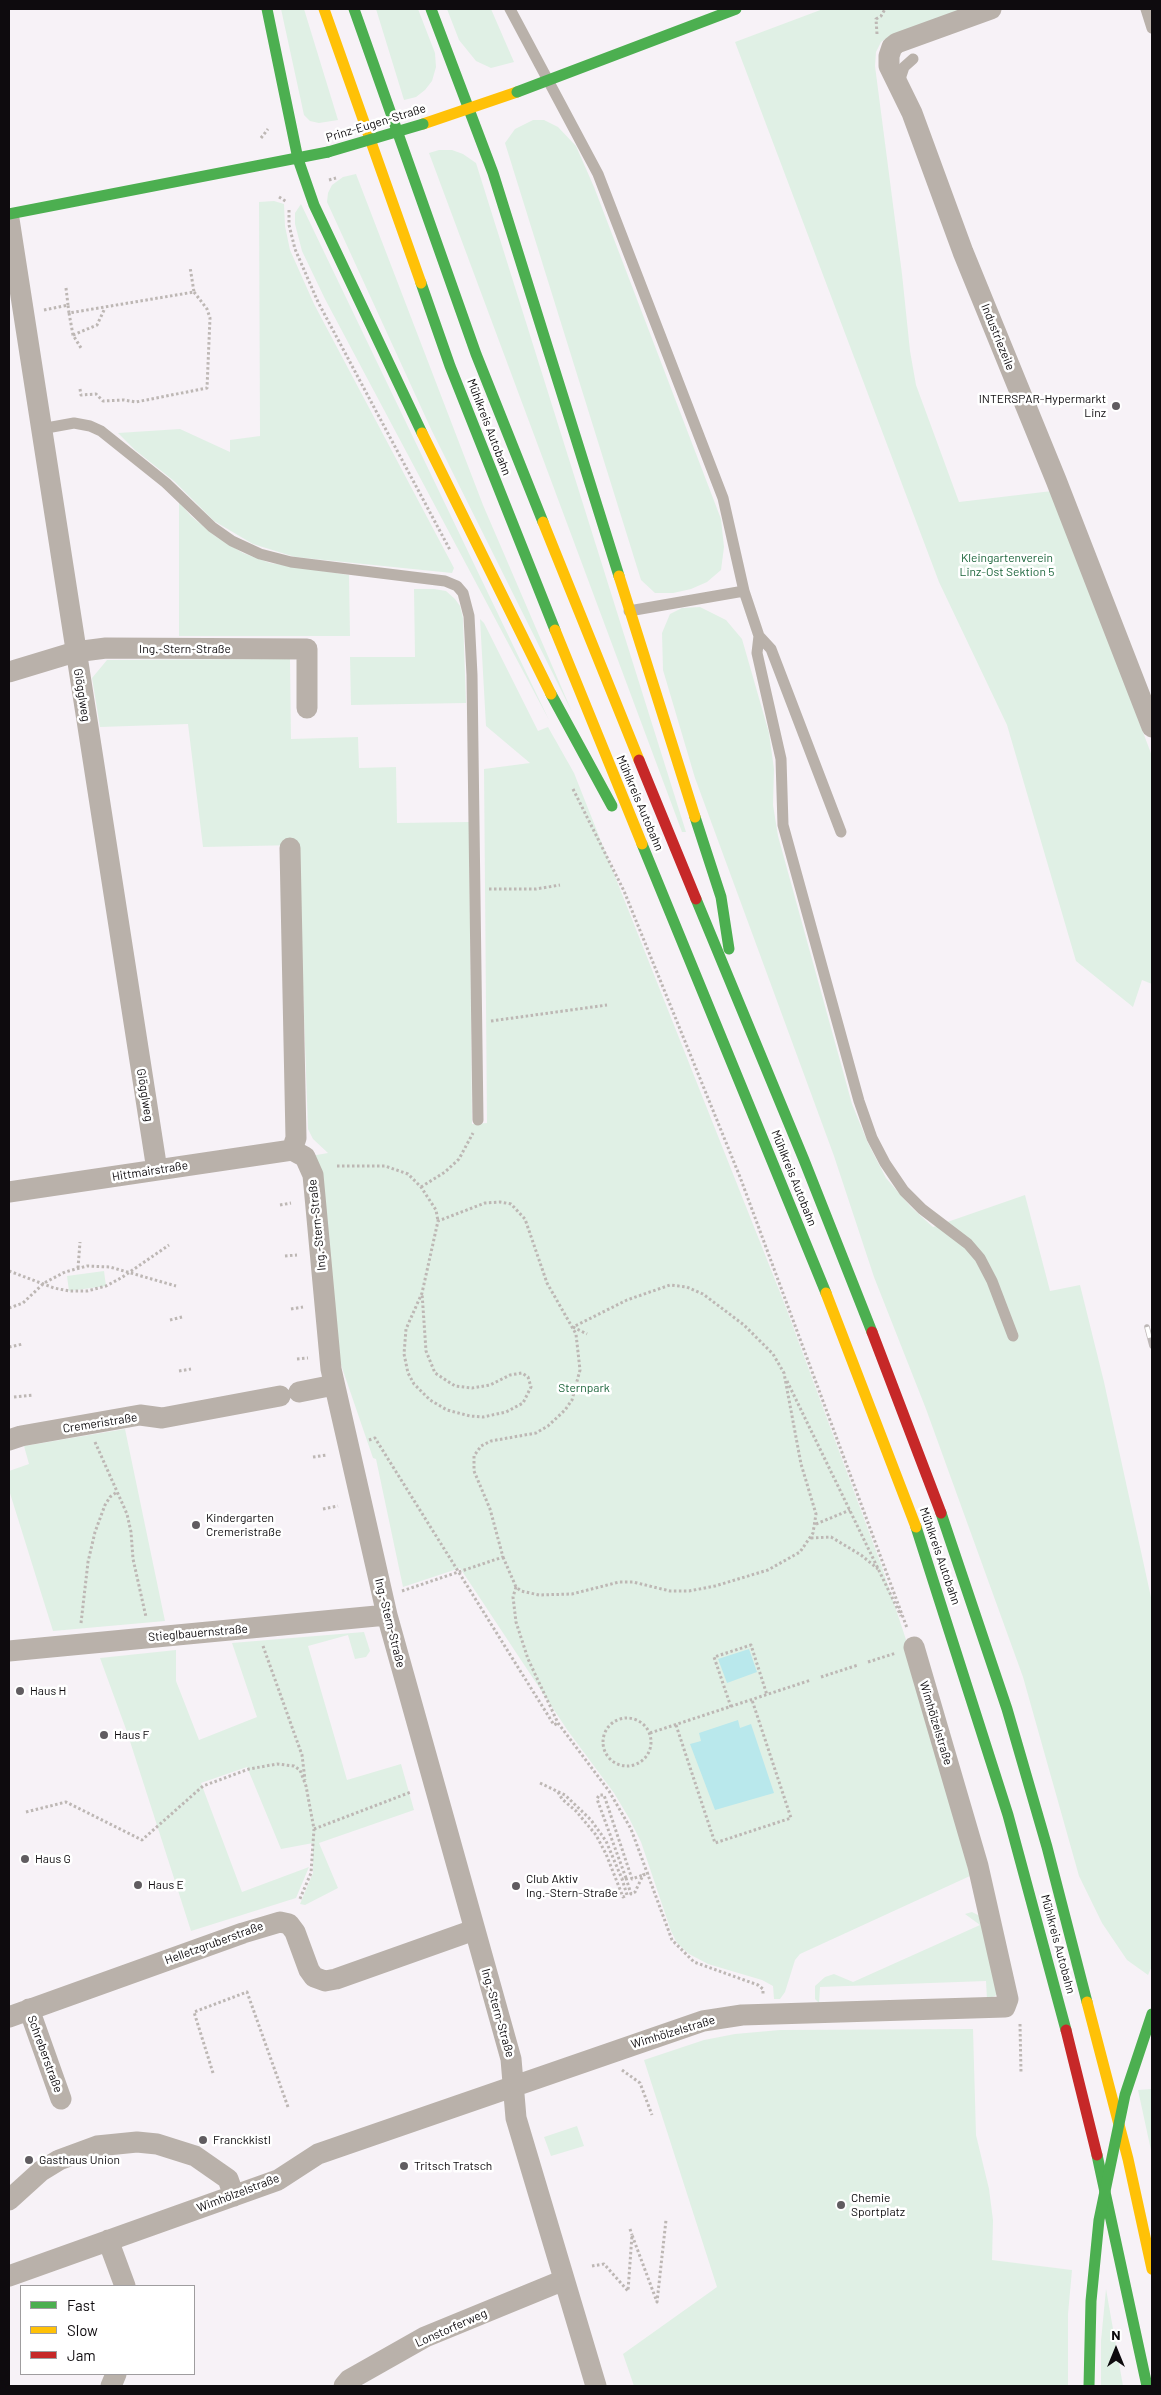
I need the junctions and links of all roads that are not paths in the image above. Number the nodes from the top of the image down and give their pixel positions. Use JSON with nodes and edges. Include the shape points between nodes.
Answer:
{"nodes":[{"id":1,"x":266,"y":9,"type":"edge"},
{"id":2,"x":324,"y":9,"type":"edge"},
{"id":3,"x":354,"y":9,"type":"edge"},
{"id":4,"x":430,"y":9,"type":"edge"},
{"id":5,"x":510,"y":9,"type":"edge"},
{"id":6,"x":516,"y":9,"type":"edge"},
{"id":7,"x":736,"y":9,"type":"edge"},
{"id":8,"x":991,"y":9,"type":"edge"},
{"id":9,"x":1146,"y":9,"type":"edge"},
{"id":10,"x":1152,"y":28,"type":"edge"},
{"id":11,"x":525,"y":37,"type":"junction"},
{"id":12,"x":913,"y":59,"type":"dead end"},
{"id":13,"x":898,"y":86,"type":"junction"},
{"id":14,"x":469,"y":108,"type":"junction"},
{"id":15,"x":298,"y":159,"type":"junction"},
{"id":16,"x":9,"y":214,"type":"edge"},
{"id":17,"x":9,"y":219,"type":"edge"},
{"id":18,"x":42,"y":429,"type":"junction"},
{"id":19,"x":744,"y":591,"type":"junction"},
{"id":20,"x":629,"y":611,"type":"junction"},
{"id":21,"x":759,"y":636,"type":"junction"},
{"id":22,"x":75,"y":652,"type":"junction"},
{"id":23,"x":9,"y":672,"type":"edge"},
{"id":24,"x":307,"y":708,"type":"dead end"},
{"id":25,"x":1152,"y":726,"type":"edge"},
{"id":26,"x":841,"y":832,"type":"dead end"},
{"id":27,"x":290,"y":848,"type":"dead end"},
{"id":28,"x":648,"y":856,"type":"junction"},
{"id":29,"x":737,"y":997,"type":"junction"},
{"id":30,"x":478,"y":1120,"type":"road end"},
{"id":31,"x":292,"y":1150,"type":"junction"},
{"id":32,"x":156,"y":1170,"type":"junction"},
{"id":33,"x":10,"y":1189,"type":"edge"},
{"id":34,"x":1013,"y":1336,"type":"dead end"},
{"id":35,"x":334,"y":1386,"type":"junction"},
{"id":36,"x":9,"y":1440,"type":"edge"},
{"id":37,"x":387,"y":1615,"type":"junction"},
{"id":38,"x":914,"y":1647,"type":"road end"},
{"id":39,"x":9,"y":1651,"type":"edge"},
{"id":40,"x":474,"y":1930,"type":"junction"},
{"id":41,"x":29,"y":2010,"type":"junction"},
{"id":42,"x":1152,"y":2014,"type":"edge"},
{"id":43,"x":9,"y":2017,"type":"edge"},
{"id":44,"x":514,"y":2086,"type":"junction"},
{"id":45,"x":61,"y":2099,"type":"dead end"},
{"id":46,"x":234,"y":2196,"type":"junction"},
{"id":47,"x":9,"y":2200,"type":"edge"},
{"id":48,"x":108,"y":2240,"type":"junction"},
{"id":49,"x":1152,"y":2269,"type":"edge"},
{"id":50,"x":9,"y":2276,"type":"edge"},
{"id":51,"x":564,"y":2280,"type":"junction"},
{"id":52,"x":124,"y":2285,"type":"edge"},
{"id":53,"x":344,"y":2386,"type":"edge"},
{"id":54,"x":596,"y":2386,"type":"edge"},
{"id":55,"x":1089,"y":2386,"type":"edge"},
{"id":56,"x":1147,"y":2386,"type":"edge"}],
"edges":[{"from":1,"to":15,"type":"main road"},
{"from":2,"to":28,"type":"main road","name":"Mühlkreis Autobahn","via":[[450,366]]},
{"from":3,"to":29,"type":"main road","name":"Mühlkreis Autobahn","via":[[476,354]]},
{"from":4,"to":14,"type":"main road"},
{"from":5,"to":11,"type":"lane"},
{"from":6,"to":11,"type":"lane"},
{"from":7,"to":14,"type":"main road","name":"Prinz-Eugen-Straße","bridge":true},
{"from":8,"to":13,"type":"street","name":"Industriezeile","via":[[897,43],[888,56]]},
{"from":9,"to":10,"type":"lane"},
{"from":11,"to":19,"type":"lane","via":[[598,174],[722,498]]},
{"from":12,"to":13,"type":"lane","via":[[904,67]]},
{"from":13,"to":25,"type":"street","name":"Industriezeile","via":[[912,113],[963,252]]},
{"from":14,"to":15,"type":"main road","name":"Prinz-Eugen-Straße","bridge":true},
{"from":14,"to":20,"type":"main road","via":[[493,173]]},
{"from":15,"to":16,"type":"main road","name":"Prinz-Eugen-Straße"},
{"from":15,"to":28,"type":"main road","via":[[314,205],[373,331],[570,732],[602,792]]},
{"from":17,"to":18,"type":"street","name":"Glögglweg"},
{"from":18,"to":22,"type":"street","name":"Glögglweg"},
{"from":18,"to":30,"type":"lane","via":[[74,423],[101,431],[166,483],[212,527],[260,554],[291,562],[435,580],[460,589],[468,607],[470,634]]},
{"from":19,"to":20,"type":"lane"},
{"from":19,"to":21,"type":"lane"},
{"from":20,"to":29,"type":"main road","via":[[721,897]]},
{"from":21,"to":26,"type":"lane","via":[[771,649]]},
{"from":21,"to":34,"type":"lane","via":[[757,653],[781,759],[784,825],[859,1101],[872,1138],[904,1190],[980,1258]]},
{"from":22,"to":23,"type":"street","name":"Ing.-Stern-Straße"},
{"from":22,"to":24,"type":"street","name":"Ing.-Stern-Straße","via":[[106,648],[307,649]]},
{"from":22,"to":32,"type":"street","name":"Glögglweg"},
{"from":27,"to":31,"type":"street","via":[[296,1138]]},
{"from":28,"to":56,"type":"main road","name":"Mühlkreis Autobahn","via":[[841,1329],[937,1589],[1008,1814],[1052,1975],[1091,2127]]},
{"from":29,"to":49,"type":"main road","name":"Mühlkreis Autobahn","via":[[909,1427],[983,1634],[1048,1847],[1128,2159]]},
{"from":31,"to":32,"type":"street","name":"Hittmairstraße"},
{"from":31,"to":35,"type":"street","name":"Ing.-Stern-Straße","via":[[304,1158],[312,1175]]},
{"from":32,"to":33,"type":"street","name":"Hittmairstraße"},
{"from":35,"to":36,"type":"street","name":"Cremeristraße","via":[[162,1418],[140,1415]]},
{"from":35,"to":37,"type":"street","name":"Ing.-Stern-Straße"},
{"from":37,"to":39,"type":"street","name":"Stieglbauernstraße"},
{"from":37,"to":40,"type":"street","name":"Ing.-Stern-Straße"},
{"from":38,"to":44,"type":"street","name":"Wimhölzelstraße","via":[[978,1866],[1008,2006],[991,2010],[759,2014],[712,2019]]},
{"from":40,"to":41,"type":"street","name":"Helletzgruberstraße","via":[[336,1979],[325,1980],[314,1977],[295,1932],[289,1924],[280,1922]]},
{"from":40,"to":44,"type":"street","name":"Ing.-Stern-Straße","via":[[511,2058]]},
{"from":41,"to":43,"type":"street","name":"Helletzgruberstraße"},
{"from":41,"to":45,"type":"street","name":"Schreberstraße"},
{"from":42,"to":55,"type":"main road","bridge":true,"via":[[1124,2095],[1099,2220],[1091,2300]]},
{"from":44,"to":46,"type":"street","name":"Wimhölzelstraße","via":[[318,2154],[278,2180]]},
{"from":44,"to":51,"type":"street","name":"Ing.-Stern-Straße","via":[[516,2118]]},
{"from":46,"to":47,"type":"street","via":[[228,2179],[195,2156],[157,2144],[137,2142],[97,2146],[59,2160],[41,2171]]},
{"from":46,"to":48,"type":"street","name":"Wimhölzelstraße"},
{"from":48,"to":50,"type":"street","name":"Wimhölzelstraße"},
{"from":48,"to":52,"type":"street"},
{"from":51,"to":53,"type":"street","name":"Lonstorferweg","via":[[425,2337],[349,2380]]},
{"from":51,"to":54,"type":"street","name":"Ing.-Stern-Straße"}]}
